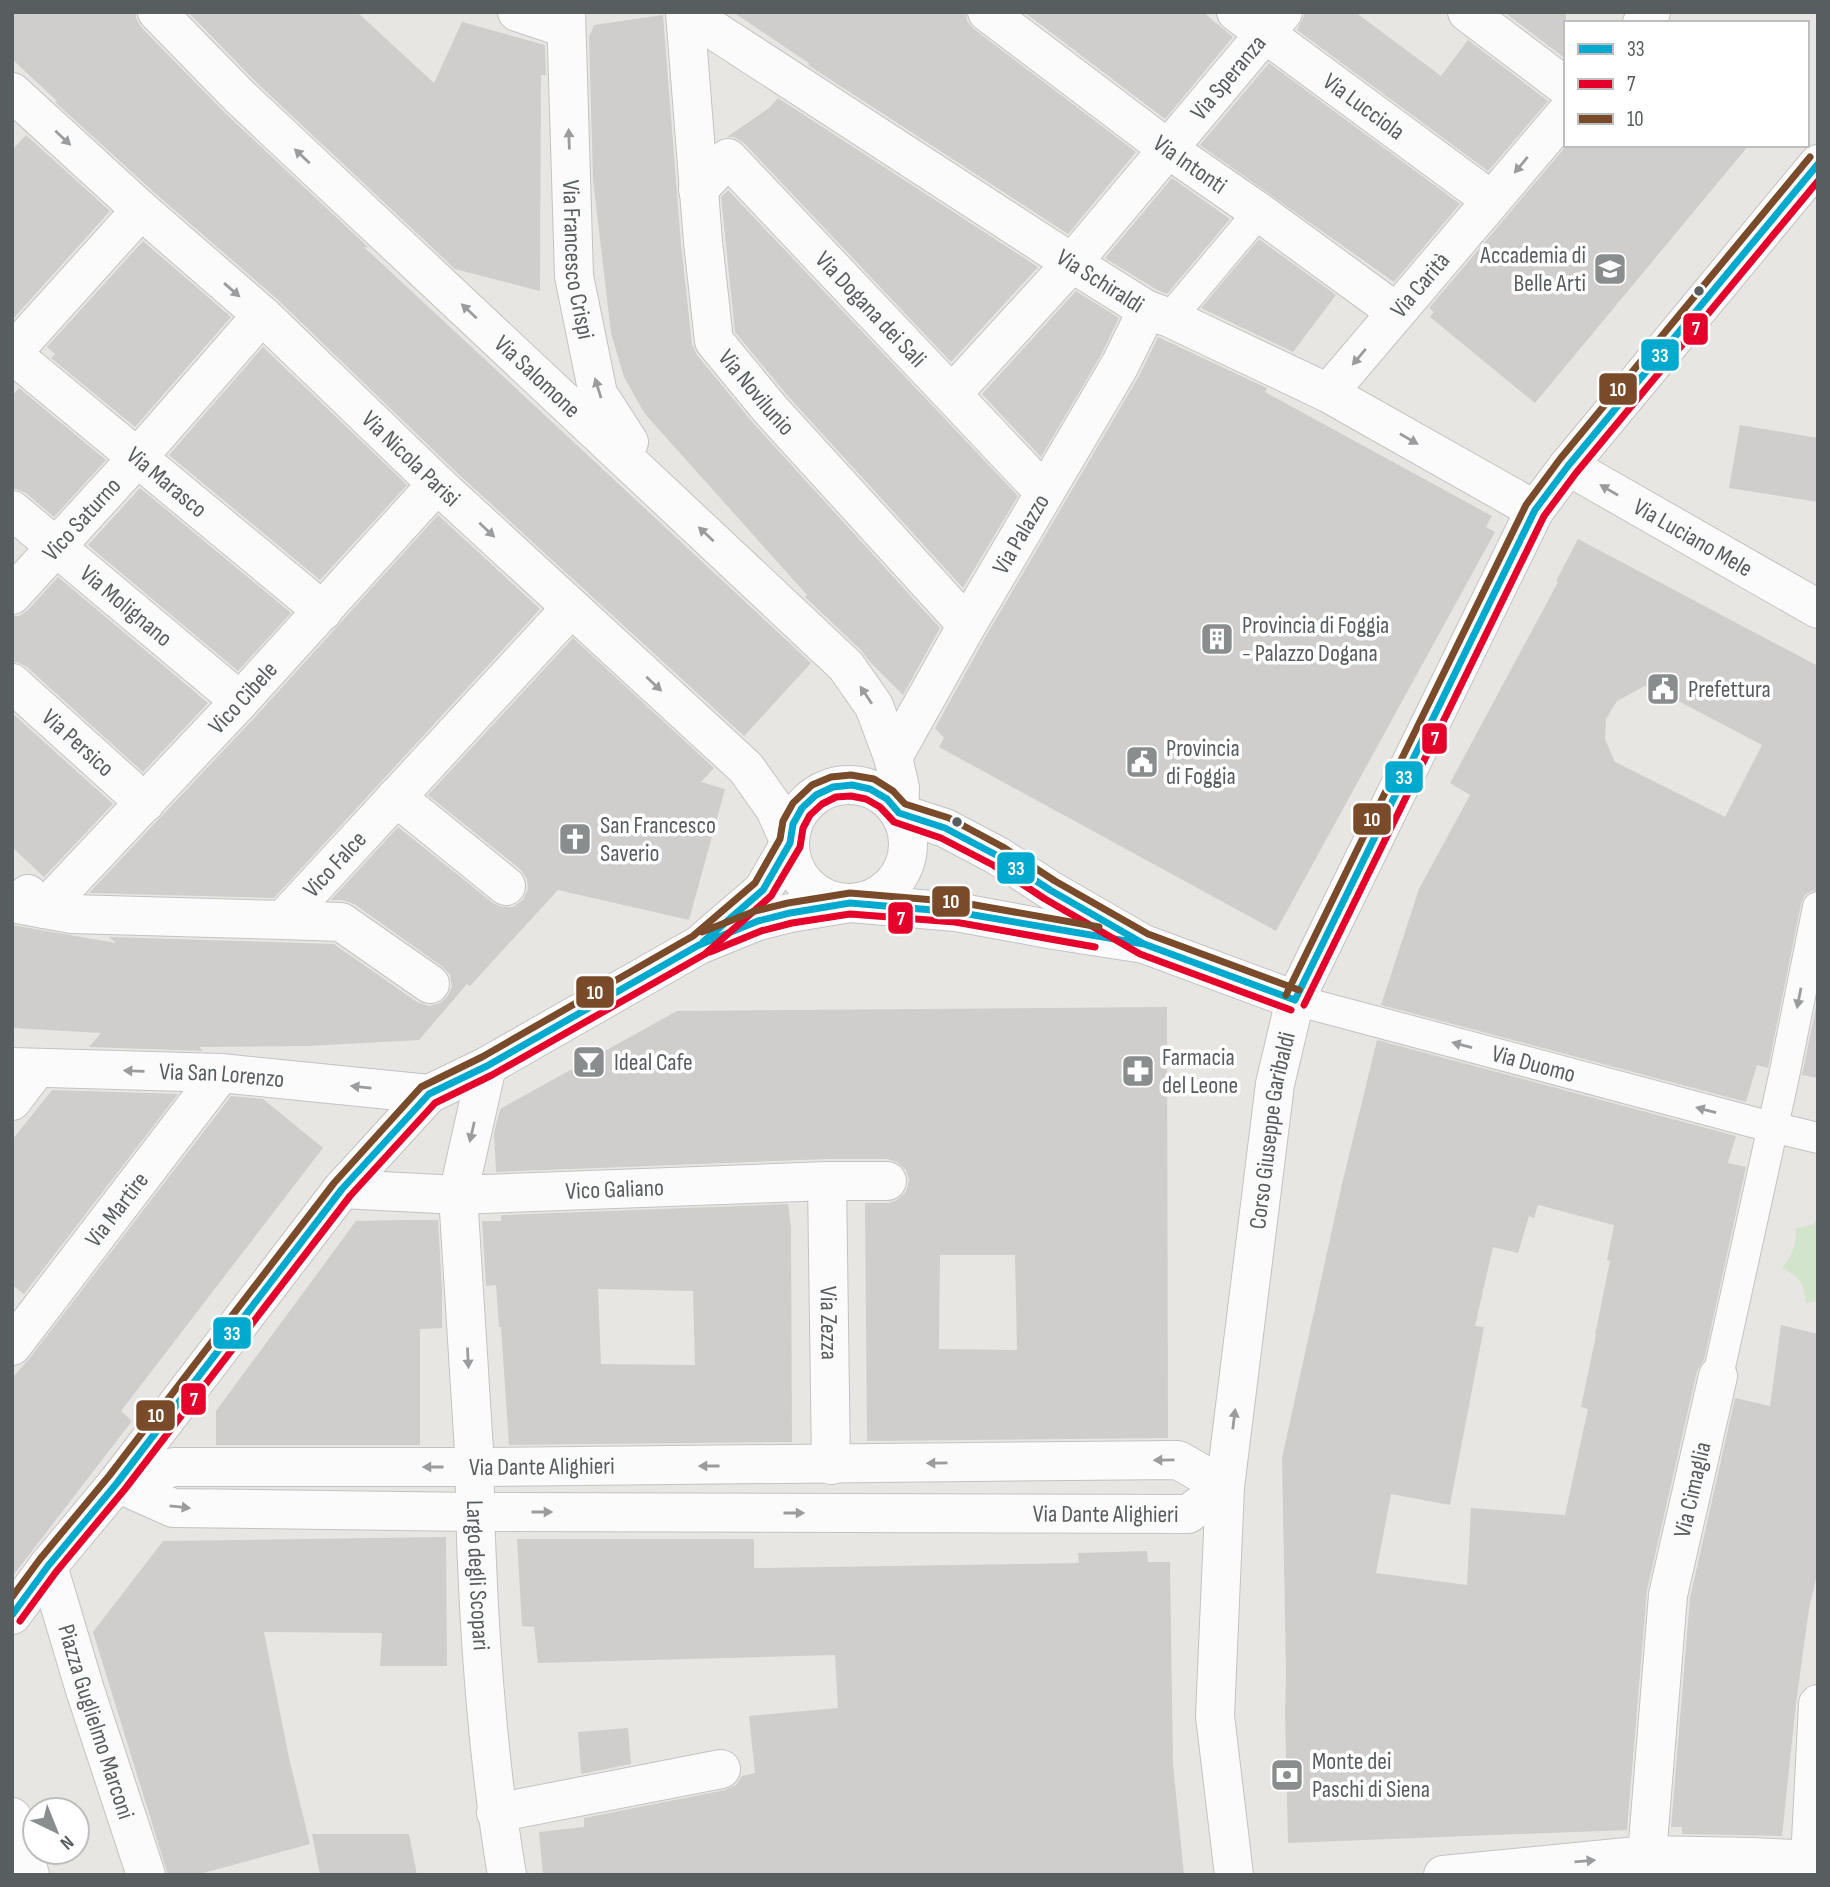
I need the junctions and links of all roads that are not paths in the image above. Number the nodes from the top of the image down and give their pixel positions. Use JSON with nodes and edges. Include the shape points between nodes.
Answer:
{"nodes":[{"id":1,"x":157,"y":12,"type":"edge"},
{"id":2,"x":517,"y":12,"type":"edge"},
{"id":3,"x":685,"y":12,"type":"edge"},
{"id":4,"x":987,"y":12,"type":"edge"},
{"id":5,"x":1467,"y":12,"type":"edge"},
{"id":6,"x":1261,"y":19,"type":"edge"},
{"id":7,"x":566,"y":20,"type":"edge"},
{"id":8,"x":1564,"y":85,"type":"edge"},
{"id":9,"x":17,"y":107,"type":"edge"},
{"id":10,"x":1564,"y":115,"type":"edge"},
{"id":11,"x":1168,"y":149,"type":"junction"},
{"id":12,"x":1818,"y":164,"type":"edge"},
{"id":13,"x":698,"y":190,"type":"junction"},
{"id":14,"x":1491,"y":200,"type":"junction"},
{"id":15,"x":141,"y":211,"type":"junction"},
{"id":16,"x":1259,"y":212,"type":"junction"},
{"id":17,"x":1072,"y":263,"type":"junction"},
{"id":18,"x":1396,"y":312,"type":"junction"},
{"id":19,"x":1158,"y":314,"type":"junction"},
{"id":20,"x":262,"y":315,"type":"junction"},
{"id":21,"x":12,"y":353,"type":"edge"},
{"id":22,"x":1328,"y":393,"type":"junction"},
{"id":23,"x":952,"y":394,"type":"junction"},
{"id":24,"x":138,"y":457,"type":"junction"},
{"id":25,"x":1568,"y":466,"type":"junction"},
{"id":26,"x":437,"y":484,"type":"junction"},
{"id":27,"x":658,"y":488,"type":"junction"},
{"id":28,"x":1044,"y":492,"type":"junction"},
{"id":29,"x":12,"y":510,"type":"edge"},
{"id":30,"x":1535,"y":510,"type":"junction"},
{"id":31,"x":56,"y":548,"type":"junction"},
{"id":32,"x":12,"y":595,"type":"edge"},
{"id":33,"x":571,"y":608,"type":"junction"},
{"id":34,"x":1818,"y":608,"type":"edge"},
{"id":35,"x":323,"y":611,"type":"junction"},
{"id":36,"x":967,"y":625,"type":"junction"},
{"id":37,"x":12,"y":683,"type":"edge"},
{"id":38,"x":240,"y":701,"type":"junction"},
{"id":39,"x":893,"y":757,"type":"junction"},
{"id":40,"x":396,"y":797,"type":"junction"},
{"id":41,"x":145,"y":803,"type":"junction"},
{"id":42,"x":899,"y":813,"type":"junction"},
{"id":43,"x":790,"y":843,"type":"junction"},
{"id":44,"x":12,"y":879,"type":"edge"},
{"id":45,"x":506,"y":886,"type":"dead end"},
{"id":46,"x":850,"y":903,"type":"junction"},
{"id":47,"x":28,"y":906,"type":"edge"},
{"id":48,"x":1818,"y":907,"type":"edge"},
{"id":49,"x":283,"y":920,"type":"junction"},
{"id":50,"x":1144,"y":944,"type":"junction"},
{"id":51,"x":699,"y":945,"type":"junction"},
{"id":52,"x":430,"y":984,"type":"dead end"},
{"id":53,"x":1295,"y":1000,"type":"junction"},
{"id":54,"x":487,"y":1066,"type":"junction"},
{"id":55,"x":25,"y":1067,"type":"edge"},
{"id":56,"x":221,"y":1073,"type":"junction"},
{"id":57,"x":429,"y":1094,"type":"junction"},
{"id":58,"x":12,"y":1101,"type":"edge"},
{"id":59,"x":1772,"y":1127,"type":"junction"},
{"id":60,"x":1818,"y":1138,"type":"edge"},
{"id":61,"x":827,"y":1181,"type":"junction"},
{"id":62,"x":887,"y":1181,"type":"dead end"},
{"id":63,"x":342,"y":1189,"type":"junction"},
{"id":64,"x":458,"y":1195,"type":"junction"},
{"id":65,"x":19,"y":1323,"type":"edge"},
{"id":66,"x":1718,"y":1376,"type":"joint"},
{"id":67,"x":831,"y":1465,"type":"junction"},
{"id":68,"x":475,"y":1467,"type":"junction"},
{"id":69,"x":117,"y":1483,"type":"junction"},
{"id":70,"x":1225,"y":1487,"type":"junction"},
{"id":71,"x":474,"y":1512,"type":"junction"},
{"id":72,"x":48,"y":1566,"type":"junction"},
{"id":73,"x":12,"y":1615,"type":"edge"},
{"id":74,"x":1818,"y":1704,"type":"edge"},
{"id":75,"x":721,"y":1769,"type":"dead end"},
{"id":76,"x":496,"y":1813,"type":"junction"},
{"id":77,"x":12,"y":1817,"type":"edge"},
{"id":78,"x":1647,"y":1855,"type":"junction"},
{"id":79,"x":1814,"y":1860,"type":"edge"},
{"id":80,"x":1752,"y":1866,"type":"edge"},
{"id":81,"x":30,"y":1875,"type":"edge"},
{"id":82,"x":146,"y":1875,"type":"edge"},
{"id":83,"x":507,"y":1875,"type":"edge"},
{"id":84,"x":1234,"y":1875,"type":"edge"},
{"id":85,"x":1443,"y":1875,"type":"edge"}],
"edges":[{"from":27,"to":1,"type":"street","name":"Via Salomone","one_way":true,"via":[[240,97]]},
{"from":2,"to":7,"type":"street"},
{"from":3,"to":13,"type":"street","name":"Via Novilunio"},
{"from":3,"to":17,"type":"street","name":"Via Schiraldi"},
{"from":4,"to":11,"type":"street","name":"Via Intonti"},
{"from":5,"to":8,"type":"street"},
{"from":6,"to":11,"type":"street","name":"Via Speranza"},
{"from":6,"to":14,"type":"street","name":"Via Lucciola"},
{"from":27,"to":7,"type":"street","name":"Via Francesco Crispi","one_way":true,"via":[[598,394],[574,276]]},
{"from":9,"to":15,"type":"street","name":"Via Nicola Parisi","one_way":true},
{"from":10,"to":14,"type":"street","name":"Via Carità","one_way":true},
{"from":11,"to":16,"type":"street","name":"Via Intonti"},
{"from":11,"to":17,"type":"street","name":"Via Speranza"},
{"from":12,"to":25,"type":"street","name":"Corso Giuseppe Garibaldi"},
{"from":13,"to":23,"type":"street","name":"Via Dogana dei Sali","via":[[728,158]]},
{"from":13,"to":36,"type":"street","name":"Via Novilunio","via":[[713,341],[769,409]]},
{"from":14,"to":18,"type":"street","name":"Via Carità"},
{"from":15,"to":20,"type":"street","name":"Via Nicola Parisi","one_way":true},
{"from":15,"to":21,"type":"street"},
{"from":16,"to":18,"type":"street","name":"Via Intonti"},
{"from":16,"to":19,"type":"street"},
{"from":17,"to":19,"type":"street","name":"Via Schiraldi"},
{"from":17,"to":23,"type":"street","name":"Via Speranza"},
{"from":18,"to":22,"type":"street","name":"Via Carità","one_way":true},
{"from":19,"to":22,"type":"street","name":"Via Schiraldi"},
{"from":19,"to":28,"type":"street","name":"Via Palazzo","via":[[1120,365]]},
{"from":20,"to":24,"type":"street","name":"Vico Saturno"},
{"from":20,"to":26,"type":"street","name":"Via Nicola Parisi"},
{"from":21,"to":24,"type":"street","name":"Via Marasco"},
{"from":22,"to":30,"type":"street","name":"Via Schiraldi","one_way":true},
{"from":23,"to":28,"type":"street","name":"Via Dogana dei Sali"},
{"from":24,"to":31,"type":"street","name":"Vico Saturno"},
{"from":24,"to":35,"type":"street","name":"Via Marasco"},
{"from":25,"to":30,"type":"street","name":"Corso Giuseppe Garibaldi"},
{"from":34,"to":25,"type":"street","name":"Via Luciano Mele","one_way":true},
{"from":26,"to":33,"type":"street","name":"Via Nicola Parisi","one_way":true},
{"from":26,"to":35,"type":"street","name":"Vico Cibele"},
{"from":39,"to":27,"type":"street","name":"Via Salomone","one_way":true,"via":[[874,706],[846,666]]},
{"from":28,"to":36,"type":"street","name":"Via Palazzo"},
{"from":29,"to":31,"type":"street","name":"Via Molignano"},
{"from":30,"to":53,"type":"street","name":"Corso Giuseppe Garibaldi"},
{"from":31,"to":32,"type":"street","name":"Vico Saturno"},
{"from":31,"to":38,"type":"street","name":"Via Molignano"},
{"from":33,"to":40,"type":"street","name":"Vico Falce"},
{"from":33,"to":43,"type":"street","name":"Via Nicola Parisi","one_way":true,"via":[[746,768],[775,809]]},
{"from":35,"to":38,"type":"street","name":"Vico Cibele"},
{"from":36,"to":39,"type":"street","name":"Via Palazzo"},
{"from":37,"to":41,"type":"street","name":"Via Persico"},
{"from":38,"to":41,"type":"street","name":"Vico Cibele"},
{"from":39,"to":42,"type":"street","name":"Via Salomone","via":[[900,788]]},
{"from":40,"to":45,"type":"street"},
{"from":40,"to":49,"type":"street","name":"Vico Falce"},
{"from":41,"to":47,"type":"street","name":"Vico Cibele"},
{"from":42,"to":43,"type":"street","via":[[870,789],[834,787],[802,808]]},
{"from":42,"to":46,"type":"street","via":[[908,846],[896,880],[867,900]]},
{"from":42,"to":50,"type":"street","via":[[945,828],[998,856]]},
{"from":43,"to":46,"type":"street","via":[[800,878],[831,901]]},
{"from":43,"to":51,"type":"street","via":[[763,890]]},
{"from":44,"to":47,"type":"street"},
{"from":46,"to":50,"type":"street","via":[[956,912]]},
{"from":46,"to":51,"type":"street","via":[[758,921]]},
{"from":47,"to":49,"type":"street","via":[[72,915]]},
{"from":48,"to":59,"type":"street","name":"Via Cimaglia","one_way":true},
{"from":49,"to":52,"type":"street","via":[[341,922]]},
{"from":50,"to":53,"type":"street"},
{"from":51,"to":54,"type":"street"},
{"from":59,"to":53,"type":"street","name":"Via Duomo","one_way":true},
{"from":70,"to":53,"type":"street","name":"Corso Giuseppe Garibaldi","one_way":true,"via":[[1275,1084]]},
{"from":54,"to":57,"type":"street"},
{"from":54,"to":64,"type":"street","name":"Largo degli Scopari","one_way":true},
{"from":56,"to":55,"type":"street","name":"Via San Lorenzo","one_way":true},
{"from":55,"to":58,"type":"street"},
{"from":57,"to":56,"type":"street","name":"Via San Lorenzo","one_way":true},
{"from":56,"to":65,"type":"street","name":"Via Martire"},
{"from":57,"to":63,"type":"street"},
{"from":59,"to":60,"type":"street","name":"Via Duomo"},
{"from":59,"to":66,"type":"street","name":"Via Cimaglia"},
{"from":61,"to":62,"type":"street","name":"Vico Galiano"},
{"from":61,"to":64,"type":"street","name":"Vico Galiano"},
{"from":61,"to":67,"type":"street","name":"Via Zezza"},
{"from":63,"to":64,"type":"street","name":"Vico Galiano"},
{"from":63,"to":69,"type":"street"},
{"from":64,"to":68,"type":"street","name":"Largo degli Scopari","one_way":true},
{"from":66,"to":78,"type":"street","name":"Via Cimaglia","via":[[1668,1595]]},
{"from":67,"to":68,"type":"street","name":"Via Dante Alighieri","one_way":true},
{"from":70,"to":67,"type":"street","name":"Via Dante Alighieri","one_way":true,"via":[[1178,1460]]},
{"from":68,"to":69,"type":"street","name":"Via Dante Alighieri","one_way":true,"via":[[174,1467]]},
{"from":68,"to":71,"type":"street","name":"Largo degli Scopari"},
{"from":69,"to":71,"type":"street","name":"Via Dante Alighieri","one_way":true,"via":[[173,1508]]},
{"from":69,"to":72,"type":"street"},
{"from":71,"to":70,"type":"street","name":"Via Dante Alighieri","one_way":true,"via":[[1188,1514]]},
{"from":70,"to":84,"type":"street","name":"Corso Giuseppe Garibaldi","via":[[1215,1716]]},
{"from":71,"to":76,"type":"street","name":"Largo degli Scopari"},
{"from":72,"to":73,"type":"street"},
{"from":72,"to":82,"type":"street","name":"Piazza Guglielmo Marconi"},
{"from":74,"to":79,"type":"street"},
{"from":75,"to":76,"type":"street"},
{"from":76,"to":83,"type":"street","name":"Largo degli Scopari"},
{"from":77,"to":81,"type":"street"},
{"from":78,"to":80,"type":"street"},
{"from":85,"to":78,"type":"street","one_way":true},
{"from":79,"to":80,"type":"street"}]}
